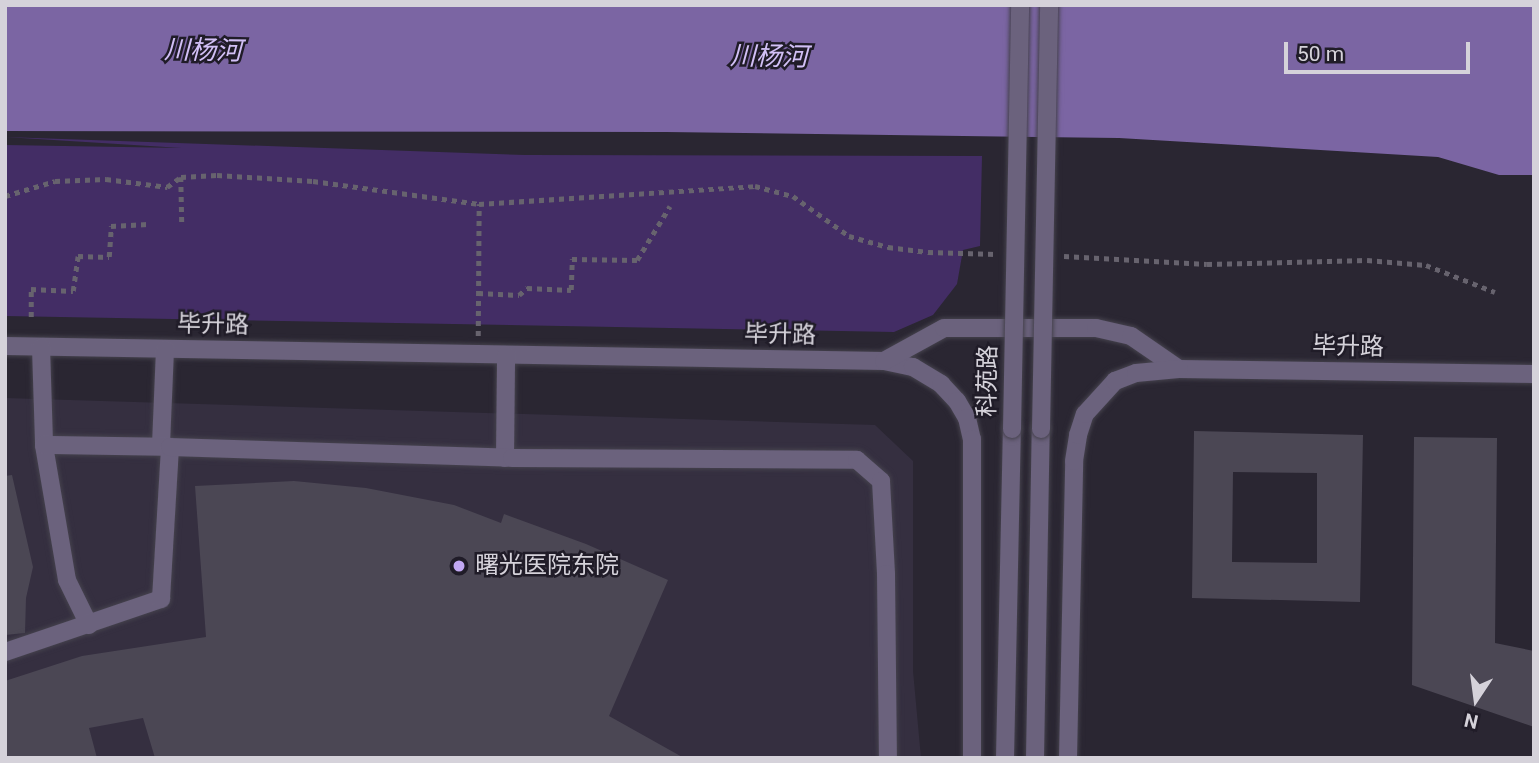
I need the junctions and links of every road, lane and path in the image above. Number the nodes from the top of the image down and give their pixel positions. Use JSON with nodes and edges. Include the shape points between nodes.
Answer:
{"nodes":[{"id":1,"x":1020,"y":5,"type":"edge"},
{"id":2,"x":1049,"y":5,"type":"edge"},
{"id":3,"x":181,"y":177,"type":"junction"},
{"id":4,"x":5,"y":196,"type":"edge"},
{"id":5,"x":479,"y":204,"type":"junction"},
{"id":6,"x":670,"y":206,"type":"dead end"},
{"id":7,"x":182,"y":223,"type":"dead end"},
{"id":8,"x":148,"y":224,"type":"dead end"},
{"id":9,"x":998,"y":254,"type":"dead end"},
{"id":10,"x":1053,"y":256,"type":"dead end"},
{"id":11,"x":1495,"y":292,"type":"dead end"},
{"id":12,"x":478,"y":293,"type":"junction"},
{"id":13,"x":32,"y":317,"type":"dead end"},
{"id":14,"x":5,"y":346,"type":"edge"},
{"id":15,"x":41,"y":347,"type":"junction"},
{"id":16,"x":165,"y":349,"type":"junction"},
{"id":17,"x":478,"y":354,"type":"junction"},
{"id":18,"x":506,"y":355,"type":"junction"},
{"id":19,"x":884,"y":361,"type":"junction"},
{"id":20,"x":1179,"y":369,"type":"junction"},
{"id":21,"x":1534,"y":374,"type":"edge"},
{"id":22,"x":44,"y":445,"type":"junction"},
{"id":23,"x":165,"y":446,"type":"junction"},
{"id":24,"x":505,"y":458,"type":"junction"},
{"id":25,"x":89,"y":625,"type":"junction"},
{"id":26,"x":5,"y":652,"type":"edge"},
{"id":27,"x":888,"y":758,"type":"edge"},
{"id":28,"x":972,"y":758,"type":"edge"},
{"id":29,"x":1005,"y":758,"type":"edge"},
{"id":30,"x":1035,"y":758,"type":"edge"},
{"id":31,"x":1068,"y":758,"type":"edge"}],
"edges":[{"from":1,"to":29,"type":"street","name":"科苑路","bridge":true},
{"from":2,"to":30,"type":"street","bridge":true},
{"from":3,"to":4,"type":"path","via":[[166,187],[106,179],[55,181]]},
{"from":3,"to":5,"type":"path","via":[[313,181]]},
{"from":3,"to":7,"type":"path"},
{"from":5,"to":9,"type":"path","via":[[755,186],[793,196],[849,236],[888,247]]},
{"from":5,"to":12,"type":"path"},
{"from":6,"to":12,"type":"path","via":[[637,260],[572,259],[571,290]]},
{"from":8,"to":13,"type":"path","via":[[111,226],[109,257],[78,256],[73,291],[32,289]]},
{"from":10,"to":11,"type":"path","via":[[1206,264],[1367,260],[1426,265]]},
{"from":12,"to":17,"type":"path"},
{"from":14,"to":15,"type":"street","name":"毕升路"},
{"from":15,"to":16,"type":"street","name":"毕升路"},
{"from":15,"to":22,"type":"street"},
{"from":16,"to":17,"type":"street","name":"毕升路"},
{"from":16,"to":23,"type":"street"},
{"from":17,"to":18,"type":"street","name":"毕升路"},
{"from":18,"to":19,"type":"street","name":"毕升路"},
{"from":18,"to":24,"type":"street"},
{"from":19,"to":20,"type":"street","name":"毕升路","via":[[944,328],[1096,328],[1131,336]]},
{"from":19,"to":28,"type":"street","via":[[913,367],[941,384],[967,418],[972,439]]},
{"from":20,"to":21,"type":"street","name":"毕升路"},
{"from":20,"to":31,"type":"street","via":[[1136,373],[1115,382],[1085,414],[1078,435]]},
{"from":22,"to":23,"type":"street"},
{"from":22,"to":25,"type":"street","via":[[67,580]]},
{"from":23,"to":24,"type":"street"},
{"from":23,"to":25,"type":"street","via":[[161,599]]},
{"from":24,"to":27,"type":"street","via":[[857,460],[881,481]]},
{"from":25,"to":26,"type":"street"}]}
